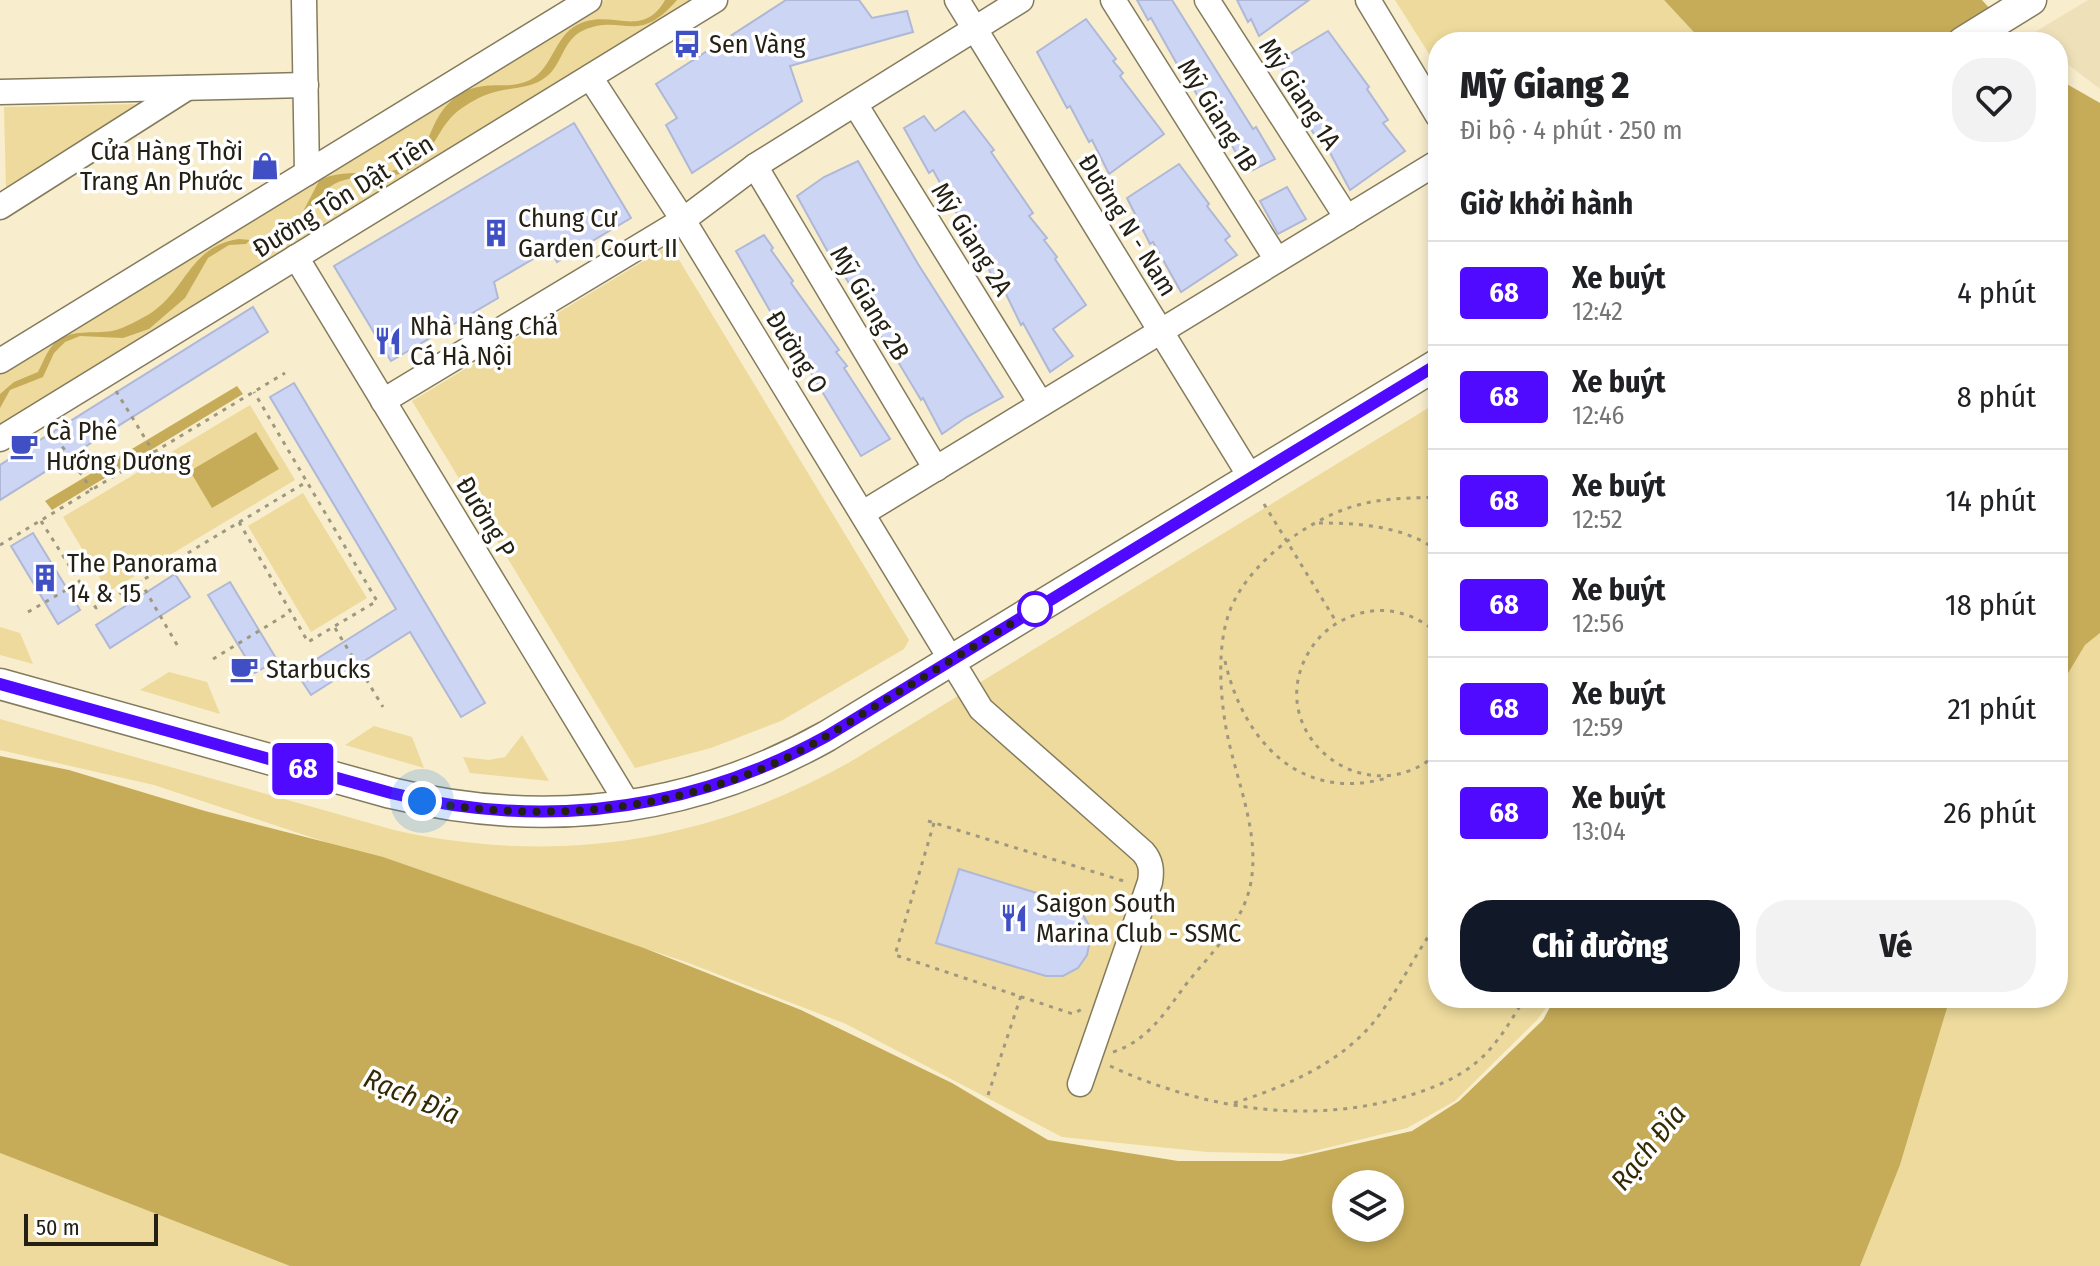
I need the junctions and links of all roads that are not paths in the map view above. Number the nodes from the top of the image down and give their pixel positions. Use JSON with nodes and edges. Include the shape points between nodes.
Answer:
{"nodes":[{"id":1,"x":304,"y":0,"type":"edge"},
{"id":2,"x":589,"y":0,"type":"edge"},
{"id":3,"x":715,"y":0,"type":"edge"},
{"id":4,"x":957,"y":0,"type":"edge"},
{"id":5,"x":1021,"y":0,"type":"edge"},
{"id":6,"x":1113,"y":0,"type":"edge"},
{"id":7,"x":1207,"y":0,"type":"edge"},
{"id":8,"x":1368,"y":0,"type":"edge"},
{"id":9,"x":2031,"y":0,"type":"edge"},
{"id":10,"x":975,"y":30,"type":"junction"},
{"id":11,"x":1979,"y":32,"type":"edge"},
{"id":12,"x":590,"y":77,"type":"junction"},
{"id":13,"x":306,"y":85,"type":"junction"},
{"id":14,"x":187,"y":88,"type":"junction"},
{"id":15,"x":0,"y":92,"type":"edge"},
{"id":16,"x":1428,"y":99,"type":"edge"},
{"id":17,"x":855,"y":104,"type":"junction"},
{"id":18,"x":755,"y":166,"type":"junction"},
{"id":19,"x":1428,"y":168,"type":"edge"},
{"id":20,"x":307,"y":173,"type":"junction"},
{"id":21,"x":0,"y":207,"type":"edge"},
{"id":22,"x":1347,"y":218,"type":"junction"},
{"id":23,"x":683,"y":220,"type":"junction"},
{"id":24,"x":296,"y":257,"type":"junction"},
{"id":25,"x":1277,"y":260,"type":"junction"},
{"id":26,"x":1160,"y":332,"type":"junction"},
{"id":27,"x":0,"y":361,"type":"edge"},
{"id":28,"x":1428,"y":371,"type":"edge"},
{"id":29,"x":383,"y":401,"type":"junction"},
{"id":30,"x":1041,"y":404,"type":"junction"},
{"id":31,"x":0,"y":439,"type":"edge"},
{"id":32,"x":936,"y":469,"type":"junction"},
{"id":33,"x":1258,"y":491,"type":"junction"},
{"id":34,"x":863,"y":513,"type":"junction"},
{"id":35,"x":952,"y":660,"type":"junction"},
{"id":36,"x":0,"y":684,"type":"edge"},
{"id":37,"x":629,"y":806,"type":"junction"},
{"id":38,"x":1080,"y":1084,"type":"dead end"}],
"edges":[{"from":1,"to":13,"type":"street"},
{"from":2,"to":20,"type":"street","name":"Đường Tôn Dật Tiên"},
{"from":3,"to":12,"type":"street","name":"Đường Tôn Dật Tiên"},
{"from":4,"to":10,"type":"street","name":"Đường N - Nam"},
{"from":5,"to":10,"type":"street"},
{"from":6,"to":25,"type":"street","name":"Mỹ Giang 1B"},
{"from":7,"to":22,"type":"street","name":"Mỹ Giang 1A"},
{"from":8,"to":16,"type":"street"},
{"from":9,"to":11,"type":"main road"},
{"from":10,"to":17,"type":"street"},
{"from":10,"to":26,"type":"street","name":"Đường N - Nam"},
{"from":12,"to":23,"type":"street","name":"Đường O"},
{"from":12,"to":24,"type":"street","name":"Đường Tôn Dật Tiên"},
{"from":13,"to":14,"type":"street"},
{"from":13,"to":20,"type":"street"},
{"from":14,"to":15,"type":"street"},
{"from":14,"to":21,"type":"street"},
{"from":17,"to":18,"type":"street"},
{"from":17,"to":30,"type":"street","name":"Mỹ Giang 2A"},
{"from":18,"to":23,"type":"street"},
{"from":18,"to":32,"type":"street","name":"Mỹ Giang 2B"},
{"from":19,"to":22,"type":"street"},
{"from":20,"to":27,"type":"street","name":"Đường Tôn Dật Tiên"},
{"from":22,"to":25,"type":"street"},
{"from":23,"to":29,"type":"street"},
{"from":23,"to":34,"type":"street","name":"Đường O"},
{"from":24,"to":29,"type":"street","name":"Đường P"},
{"from":24,"to":31,"type":"street","name":"Đường Tôn Dật Tiên"},
{"from":25,"to":26,"type":"street"},
{"from":26,"to":30,"type":"street"},
{"from":26,"to":33,"type":"street","name":"Đường N - Nam"},
{"from":28,"to":33,"type":"main road"},
{"from":29,"to":37,"type":"street","name":"Đường P"},
{"from":30,"to":32,"type":"street"},
{"from":32,"to":34,"type":"street"},
{"from":33,"to":35,"type":"main road"},
{"from":34,"to":35,"type":"street","name":"Đường O"},
{"from":35,"to":37,"type":"main road","via":[[785,758],[716,785]]},
{"from":35,"to":38,"type":"street","name":"Đường O","via":[[981,709],[1143,852],[1151,865],[1150,882]]},
{"from":36,"to":37,"type":"main road","via":[[422,801],[513,812]]}]}
